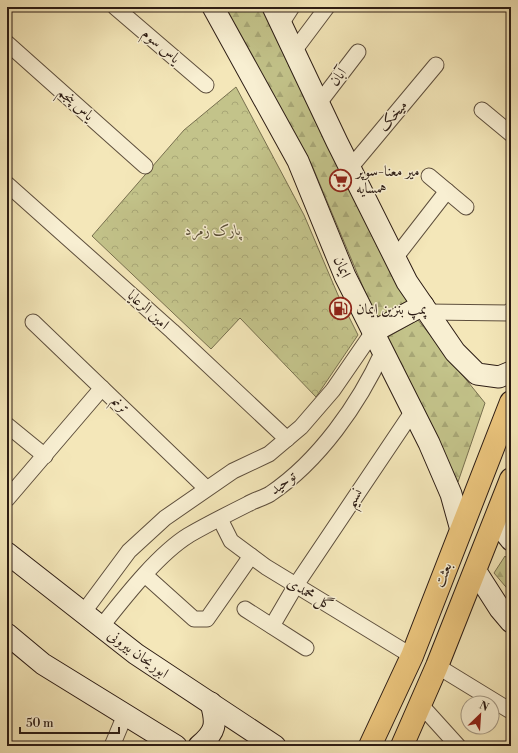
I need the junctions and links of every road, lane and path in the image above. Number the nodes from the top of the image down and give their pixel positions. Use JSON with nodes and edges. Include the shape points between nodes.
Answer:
{"nodes":[{"id":1,"x":115,"y":7,"type":"edge"},
{"id":2,"x":213,"y":7,"type":"edge"},
{"id":3,"x":327,"y":7,"type":"edge"},
{"id":4,"x":282,"y":13,"type":"edge"},
{"id":5,"x":7,"y":43,"type":"edge"},
{"id":6,"x":294,"y":51,"type":"junction"},
{"id":7,"x":358,"y":52,"type":"dead end"},
{"id":8,"x":436,"y":65,"type":"dead end"},
{"id":9,"x":206,"y":85,"type":"dead end"},
{"id":10,"x":319,"y":103,"type":"junction"},
{"id":11,"x":482,"y":110,"type":"dead end"},
{"id":12,"x":511,"y":134,"type":"edge"},
{"id":13,"x":145,"y":166,"type":"dead end"},
{"id":14,"x":350,"y":168,"type":"junction"},
{"id":15,"x":429,"y":176,"type":"dead end"},
{"id":16,"x":7,"y":184,"type":"edge"},
{"id":17,"x":447,"y":191,"type":"junction"},
{"id":18,"x":466,"y":207,"type":"dead end"},
{"id":19,"x":395,"y":258,"type":"junction"},
{"id":20,"x":425,"y":308,"type":"junction"},
{"id":21,"x":511,"y":310,"type":"edge"},
{"id":22,"x":33,"y":322,"type":"dead end"},
{"id":23,"x":374,"y":332,"type":"junction"},
{"id":24,"x":383,"y":351,"type":"junction"},
{"id":25,"x":511,"y":372,"type":"edge"},
{"id":26,"x":102,"y":388,"type":"junction"},
{"id":27,"x":511,"y":402,"type":"edge"},
{"id":28,"x":413,"y":411,"type":"junction"},
{"id":29,"x":7,"y":425,"type":"edge"},
{"id":30,"x":287,"y":439,"type":"junction"},
{"id":31,"x":46,"y":456,"type":"junction"},
{"id":32,"x":206,"y":488,"type":"junction"},
{"id":33,"x":510,"y":488,"type":"edge"},
{"id":34,"x":7,"y":499,"type":"edge"},
{"id":35,"x":220,"y":519,"type":"junction"},
{"id":36,"x":495,"y":520,"type":"junction"},
{"id":37,"x":461,"y":530,"type":"junction"},
{"id":38,"x":511,"y":540,"type":"edge"},
{"id":39,"x":7,"y":553,"type":"edge"},
{"id":40,"x":251,"y":556,"type":"junction"},
{"id":41,"x":475,"y":570,"type":"junction"},
{"id":42,"x":145,"y":575,"type":"junction"},
{"id":43,"x":296,"y":585,"type":"junction"},
{"id":44,"x":245,"y":609,"type":"dead end"},
{"id":45,"x":82,"y":613,"type":"junction"},
{"id":46,"x":511,"y":622,"type":"edge"},
{"id":47,"x":272,"y":626,"type":"junction"},
{"id":48,"x":101,"y":627,"type":"junction"},
{"id":49,"x":7,"y":634,"type":"edge"},
{"id":50,"x":306,"y":648,"type":"dead end"},
{"id":51,"x":412,"y":656,"type":"junction"},
{"id":52,"x":437,"y":666,"type":"junction"},
{"id":53,"x":211,"y":704,"type":"junction"},
{"id":54,"x":420,"y":704,"type":"junction"},
{"id":55,"x":509,"y":710,"type":"dead end"},
{"id":56,"x":125,"y":715,"type":"junction"},
{"id":57,"x":368,"y":742,"type":"edge"},
{"id":58,"x":112,"y":746,"type":"edge"},
{"id":59,"x":176,"y":746,"type":"edge"},
{"id":60,"x":199,"y":746,"type":"edge"},
{"id":61,"x":275,"y":746,"type":"edge"},
{"id":62,"x":402,"y":746,"type":"edge"},
{"id":63,"x":458,"y":746,"type":"edge"}],
"edges":[{"from":1,"to":9,"type":"street","name":"یاس سوم"},
{"from":2,"to":23,"type":"main road","name":"ایمان","via":[[298,161],[346,276]]},
{"from":3,"to":6,"type":"street"},
{"from":4,"to":6,"type":"main road"},
{"from":5,"to":13,"type":"street","name":"یاس پنجم"},
{"from":6,"to":10,"type":"main road"},
{"from":7,"to":10,"type":"street","name":"آبان"},
{"from":8,"to":14,"type":"street","name":"میخک"},
{"from":10,"to":14,"type":"main road"},
{"from":11,"to":12,"type":"street"},
{"from":14,"to":19,"type":"main road"},
{"from":15,"to":17,"type":"street"},
{"from":16,"to":30,"type":"street","name":"امین الرعایا","via":[[172,331]]},
{"from":17,"to":18,"type":"street"},
{"from":17,"to":19,"type":"street"},
{"from":19,"to":20,"type":"main road","via":[[407,282]]},
{"from":20,"to":21,"type":"street","via":[[510,312]]},
{"from":20,"to":23,"type":"main road"},
{"from":20,"to":25,"type":"main road","via":[[455,352],[476,374],[499,377]]},
{"from":22,"to":26,"type":"street","name":"ترنم"},
{"from":23,"to":24,"type":"main road","name":"ایمان"},
{"from":23,"to":30,"type":"street","via":[[333,390]]},
{"from":24,"to":28,"type":"main road","name":"ایمان"},
{"from":24,"to":35,"type":"street","name":"توحید","via":[[370,380],[328,440],[300,470],[269,494]]},
{"from":26,"to":31,"type":"street"},
{"from":26,"to":32,"type":"street","name":"ترنم"},
{"from":27,"to":37,"type":"main road","name":"بعثت"},
{"from":28,"to":37,"type":"main road","name":"ایمان","via":[[451,494]]},
{"from":28,"to":43,"type":"street","name":"نسیم"},
{"from":29,"to":31,"type":"street"},
{"from":30,"to":32,"type":"street","via":[[268,454]]},
{"from":31,"to":34,"type":"street"},
{"from":32,"to":45,"type":"street","via":[[165,518],[129,551]]},
{"from":33,"to":36,"type":"main road","name":"بعثت"},
{"from":35,"to":40,"type":"street","name":"گل محمدی","via":[[231,541]]},
{"from":35,"to":42,"type":"street","name":"توحید","via":[[189,535]]},
{"from":36,"to":38,"type":"main road"},
{"from":36,"to":41,"type":"main road","name":"بعثت"},
{"from":37,"to":51,"type":"main road","name":"بعثت"},
{"from":39,"to":45,"type":"main road","name":"ابوریحان بیرونی"},
{"from":40,"to":42,"type":"street","via":[[207,619],[194,619]]},
{"from":40,"to":43,"type":"street","name":"گل محمدی"},
{"from":41,"to":46,"type":"main road"},
{"from":41,"to":52,"type":"main road","name":"بعثت"},
{"from":42,"to":48,"type":"street","name":"توحید"},
{"from":43,"to":47,"type":"street","name":"نسیم"},
{"from":43,"to":51,"type":"street","name":"گل محمدی"},
{"from":44,"to":47,"type":"street"},
{"from":45,"to":48,"type":"main road","name":"ابوریحان بیرونی"},
{"from":47,"to":50,"type":"street"},
{"from":48,"to":53,"type":"main road","name":"ابوریحان بیرونی","via":[[136,654]]},
{"from":49,"to":56,"type":"main road","via":[[43,664]]},
{"from":51,"to":57,"type":"main road","name":"بعثت"},
{"from":52,"to":54,"type":"main road","name":"بعثت"},
{"from":52,"to":55,"type":"street"},
{"from":53,"to":60,"type":"main road","via":[[215,719],[212,732]]},
{"from":53,"to":61,"type":"main road","name":"ابوریحان بیرونی"},
{"from":54,"to":62,"type":"main road","name":"بعثت"},
{"from":54,"to":63,"type":"street"},
{"from":56,"to":58,"type":"street"},
{"from":56,"to":59,"type":"main road"}]}
